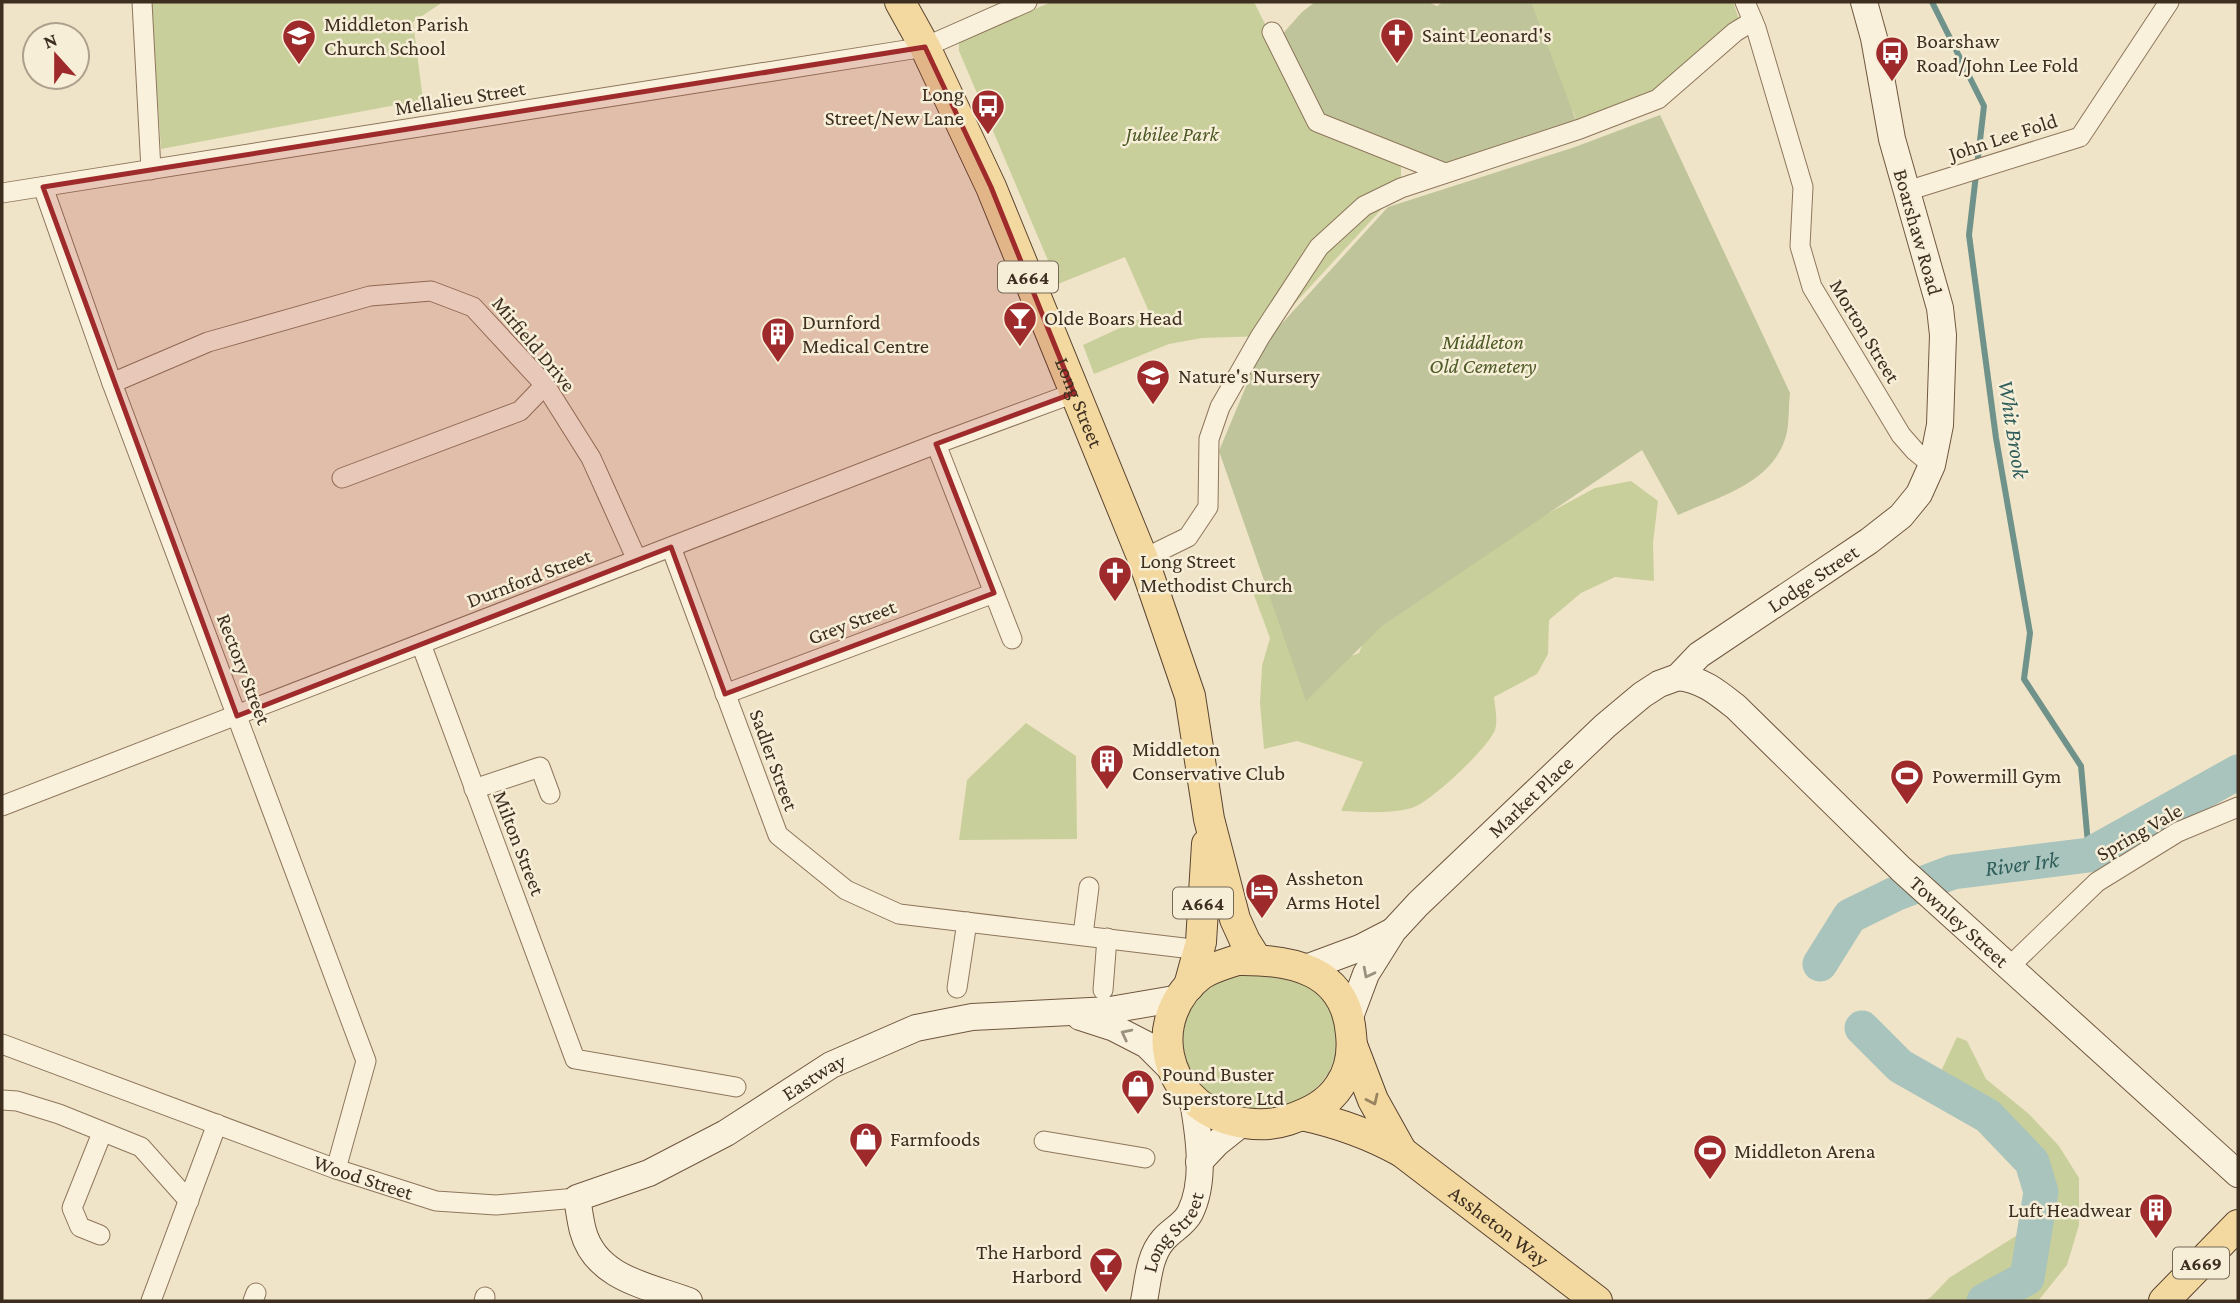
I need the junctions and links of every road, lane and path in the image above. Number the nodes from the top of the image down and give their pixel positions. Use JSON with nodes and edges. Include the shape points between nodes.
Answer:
{"nodes":[{"id":1,"x":142,"y":2,"type":"edge"},
{"id":2,"x":900,"y":2,"type":"edge"},
{"id":3,"x":1027,"y":2,"type":"edge"},
{"id":4,"x":1745,"y":2,"type":"edge"},
{"id":5,"x":1864,"y":2,"type":"edge"},
{"id":6,"x":2169,"y":2,"type":"edge"},
{"id":7,"x":1753,"y":21,"type":"junction"},
{"id":8,"x":1272,"y":32,"type":"dead end"},
{"id":9,"x":925,"y":47,"type":"junction"},
{"id":10,"x":151,"y":170,"type":"junction"},
{"id":11,"x":1445,"y":173,"type":"junction"},
{"id":12,"x":43,"y":187,"type":"junction"},
{"id":13,"x":1907,"y":191,"type":"junction"},
{"id":14,"x":2,"y":193,"type":"edge"},
{"id":15,"x":113,"y":383,"type":"junction"},
{"id":16,"x":545,"y":385,"type":"junction"},
{"id":17,"x":1074,"y":393,"type":"junction"},
{"id":18,"x":936,"y":444,"type":"junction"},
{"id":19,"x":1932,"y":465,"type":"junction"},
{"id":20,"x":342,"y":478,"type":"dead end"},
{"id":21,"x":671,"y":547,"type":"junction"},
{"id":22,"x":1143,"y":559,"type":"junction"},
{"id":23,"x":637,"y":561,"type":"junction"},
{"id":24,"x":994,"y":593,"type":"junction"},
{"id":25,"x":1012,"y":639,"type":"dead end"},
{"id":26,"x":421,"y":644,"type":"junction"},
{"id":27,"x":1678,"y":677,"type":"junction"},
{"id":28,"x":725,"y":694,"type":"junction"},
{"id":29,"x":237,"y":716,"type":"junction"},
{"id":30,"x":474,"y":789,"type":"junction"},
{"id":31,"x":550,"y":794,"type":"dead end"},
{"id":32,"x":4,"y":799,"type":"edge"},
{"id":33,"x":2238,"y":807,"type":"edge"},
{"id":34,"x":1209,"y":819,"type":"junction"},
{"id":35,"x":1089,"y":887,"type":"dead end"},
{"id":36,"x":967,"y":922,"type":"junction"},
{"id":37,"x":1393,"y":931,"type":"junction"},
{"id":38,"x":1083,"y":935,"type":"junction"},
{"id":39,"x":1107,"y":938,"type":"junction"},
{"id":40,"x":1184,"y":948,"type":"dead end"},
{"id":41,"x":1257,"y":960,"type":"junction"},
{"id":42,"x":2010,"y":966,"type":"junction"},
{"id":43,"x":1306,"y":968,"type":"junction"},
{"id":44,"x":957,"y":988,"type":"dead end"},
{"id":45,"x":1103,"y":990,"type":"dead end"},
{"id":46,"x":1184,"y":992,"type":"junction"},
{"id":47,"x":1069,"y":1013,"type":"junction"},
{"id":48,"x":1351,"y":1031,"type":"junction"},
{"id":49,"x":2,"y":1044,"type":"edge"},
{"id":50,"x":1173,"y":1071,"type":"junction"},
{"id":51,"x":736,"y":1087,"type":"dead end"},
{"id":52,"x":2,"y":1100,"type":"edge"},
{"id":53,"x":1193,"y":1101,"type":"junction"},
{"id":54,"x":1303,"y":1115,"type":"junction"},
{"id":55,"x":1242,"y":1123,"type":"junction"},
{"id":56,"x":217,"y":1124,"type":"junction"},
{"id":57,"x":102,"y":1133,"type":"junction"},
{"id":58,"x":1044,"y":1141,"type":"dead end"},
{"id":59,"x":1402,"y":1152,"type":"junction"},
{"id":60,"x":1145,"y":1158,"type":"dead end"},
{"id":61,"x":1199,"y":1162,"type":"junction"},
{"id":62,"x":336,"y":1169,"type":"junction"},
{"id":63,"x":2238,"y":1174,"type":"edge"},
{"id":64,"x":577,"y":1198,"type":"junction"},
{"id":65,"x":189,"y":1201,"type":"junction"},
{"id":66,"x":2238,"y":1225,"type":"edge"},
{"id":67,"x":100,"y":1235,"type":"dead end"},
{"id":68,"x":151,"y":1301,"type":"edge"},
{"id":69,"x":689,"y":1301,"type":"edge"},
{"id":70,"x":1144,"y":1301,"type":"edge"},
{"id":71,"x":1597,"y":1301,"type":"edge"},
{"id":72,"x":2164,"y":1301,"type":"edge"}],
"edges":[{"from":1,"to":10,"type":"street"},
{"from":2,"to":9,"type":"main road","name":"Long Street","number":"A664"},
{"from":3,"to":9,"type":"street","name":"Mellalieu Street"},
{"from":4,"to":7,"type":"street","name":"Morton Street"},
{"from":5,"to":13,"type":"street","name":"Boarshaw Road"},
{"from":6,"to":13,"type":"street","name":"John Lee Fold","via":[[2080,137]]},
{"from":7,"to":11,"type":"street","via":[[1658,99],[1580,130]]},
{"from":7,"to":19,"type":"street","name":"Morton Street","via":[[1803,187],[1800,246],[1812,287],[1901,435]]},
{"from":8,"to":11,"type":"street","via":[[1317,122]]},
{"from":9,"to":10,"type":"street","name":"Mellalieu Street"},
{"from":9,"to":17,"type":"main road","name":"Long Street","number":"A664","via":[[991,187]]},
{"from":10,"to":12,"type":"street","name":"Mellalieu Street"},
{"from":11,"to":22,"type":"street","via":[[1364,206],[1320,247],[1220,407],[1209,439],[1208,507],[1188,537]]},
{"from":12,"to":14,"type":"street","name":"Mellalieu Street"},
{"from":12,"to":15,"type":"street","name":"Rectory Street"},
{"from":13,"to":19,"type":"street","name":"Boarshaw Road","via":[[1943,335],[1940,425]]},
{"from":15,"to":16,"type":"street","name":"Mirfield Drive","via":[[208,342],[370,296],[431,290],[473,307]]},
{"from":15,"to":29,"type":"street","name":"Rectory Street"},
{"from":16,"to":20,"type":"street","via":[[520,411]]},
{"from":16,"to":23,"type":"street","name":"Mirfield Drive","via":[[591,458]]},
{"from":17,"to":18,"type":"street","name":"Durnford Street"},
{"from":17,"to":22,"type":"main road","name":"Long Street","number":"A664"},
{"from":18,"to":21,"type":"street","name":"Durnford Street"},
{"from":18,"to":24,"type":"street"},
{"from":19,"to":27,"type":"street","name":"Lodge Street","via":[[1919,494],[1901,516],[1699,655]]},
{"from":21,"to":23,"type":"street","name":"Durnford Street"},
{"from":21,"to":28,"type":"street","name":"Sadler Street"},
{"from":22,"to":34,"type":"main road","name":"Long Street","number":"A664","via":[[1190,696]]},
{"from":23,"to":26,"type":"street","name":"Durnford Street"},
{"from":24,"to":25,"type":"street"},
{"from":24,"to":28,"type":"street","name":"Grey Street"},
{"from":26,"to":29,"type":"street","name":"Durnford Street"},
{"from":26,"to":30,"type":"street","name":"Milton Street"},
{"from":27,"to":37,"type":"street","name":"Market Place","via":[[1642,695],[1605,726]]},
{"from":27,"to":42,"type":"street","name":"Townley Street","via":[[1709,685],[1736,707],[1901,869]]},
{"from":28,"to":36,"type":"street","name":"Sadler Street","via":[[778,835],[846,890],[899,915]]},
{"from":29,"to":32,"type":"street","name":"Durnford Street"},
{"from":29,"to":62,"type":"street","name":"Rectory Street","via":[[366,1061]]},
{"from":30,"to":31,"type":"street","via":[[540,767]]},
{"from":30,"to":51,"type":"street","name":"Milton Street","via":[[575,1059]]},
{"from":33,"to":42,"type":"street","name":"Spring Vale","via":[[2178,832],[2097,882]]},
{"from":34,"to":41,"type":"main road","name":"Long Street","number":"A664","via":[[1235,919]]},
{"from":34,"to":46,"type":"main road","name":"Long Street","number":"A664","via":[[1200,942]]},
{"from":35,"to":38,"type":"street"},
{"from":36,"to":38,"type":"street","name":"Sadler Street"},
{"from":36,"to":44,"type":"street"},
{"from":37,"to":43,"type":"street","name":"Market Place"},
{"from":37,"to":48,"type":"street","name":"Market Place","one_way":true,"via":[[1366,974]]},
{"from":38,"to":39,"type":"street","name":"Sadler Street"},
{"from":39,"to":40,"type":"street","name":"Sadler Street"},
{"from":39,"to":45,"type":"street"},
{"from":41,"to":43,"type":"main road","number":"A664"},
{"from":41,"to":46,"type":"main road","number":"A664","via":[[1219,965]]},
{"from":42,"to":63,"type":"street","name":"Townley Street"},
{"from":43,"to":48,"type":"main road","number":"A664","via":[[1333,986],[1343,1000]]},
{"from":46,"to":47,"type":"street","name":"Eastway","via":[[1128,1008]]},
{"from":46,"to":50,"type":"main road","number":"A664","via":[[1170,1022]]},
{"from":50,"to":47,"type":"street","name":"Eastway","one_way":true,"via":[[1147,1045]]},
{"from":47,"to":64,"type":"street","name":"Eastway","via":[[972,1017],[912,1030],[831,1065],[726,1133],[649,1173]]},
{"from":48,"to":54,"type":"main road","number":"A664","via":[[1343,1079],[1323,1104]]},
{"from":48,"to":59,"type":"main road","name":"Assheton Way","number":"A664","one_way":true,"via":[[1373,1100]]},
{"from":49,"to":56,"type":"street","name":"Wood Street"},
{"from":50,"to":53,"type":"main road","number":"A664"},
{"from":52,"to":57,"type":"street","via":[[28,1104]]},
{"from":53,"to":55,"type":"main road","number":"A664","via":[[1214,1115]]},
{"from":53,"to":61,"type":"street","name":"Long Street"},
{"from":54,"to":55,"type":"main road","number":"A664","via":[[1283,1122]]},
{"from":54,"to":59,"type":"main road","name":"Assheton Way","number":"A664","via":[[1371,1135]]},
{"from":55,"to":61,"type":"street","name":"Long Street"},
{"from":56,"to":62,"type":"street","name":"Wood Street"},
{"from":56,"to":65,"type":"street"},
{"from":57,"to":65,"type":"street","via":[[141,1147]]},
{"from":57,"to":67,"type":"street","via":[[72,1208],[80,1227]]},
{"from":58,"to":60,"type":"street"},
{"from":59,"to":71,"type":"main road","name":"Assheton Way","number":"A664"},
{"from":61,"to":70,"type":"street","name":"Long Street","via":[[1197,1196],[1188,1217],[1161,1242]]},
{"from":62,"to":64,"type":"street","name":"Wood Street","via":[[436,1201],[496,1205]]},
{"from":64,"to":69,"type":"street","via":[[583,1234],[599,1261],[619,1277]]},
{"from":65,"to":68,"type":"street"},
{"from":66,"to":72,"type":"main road","number":"A669"}]}
